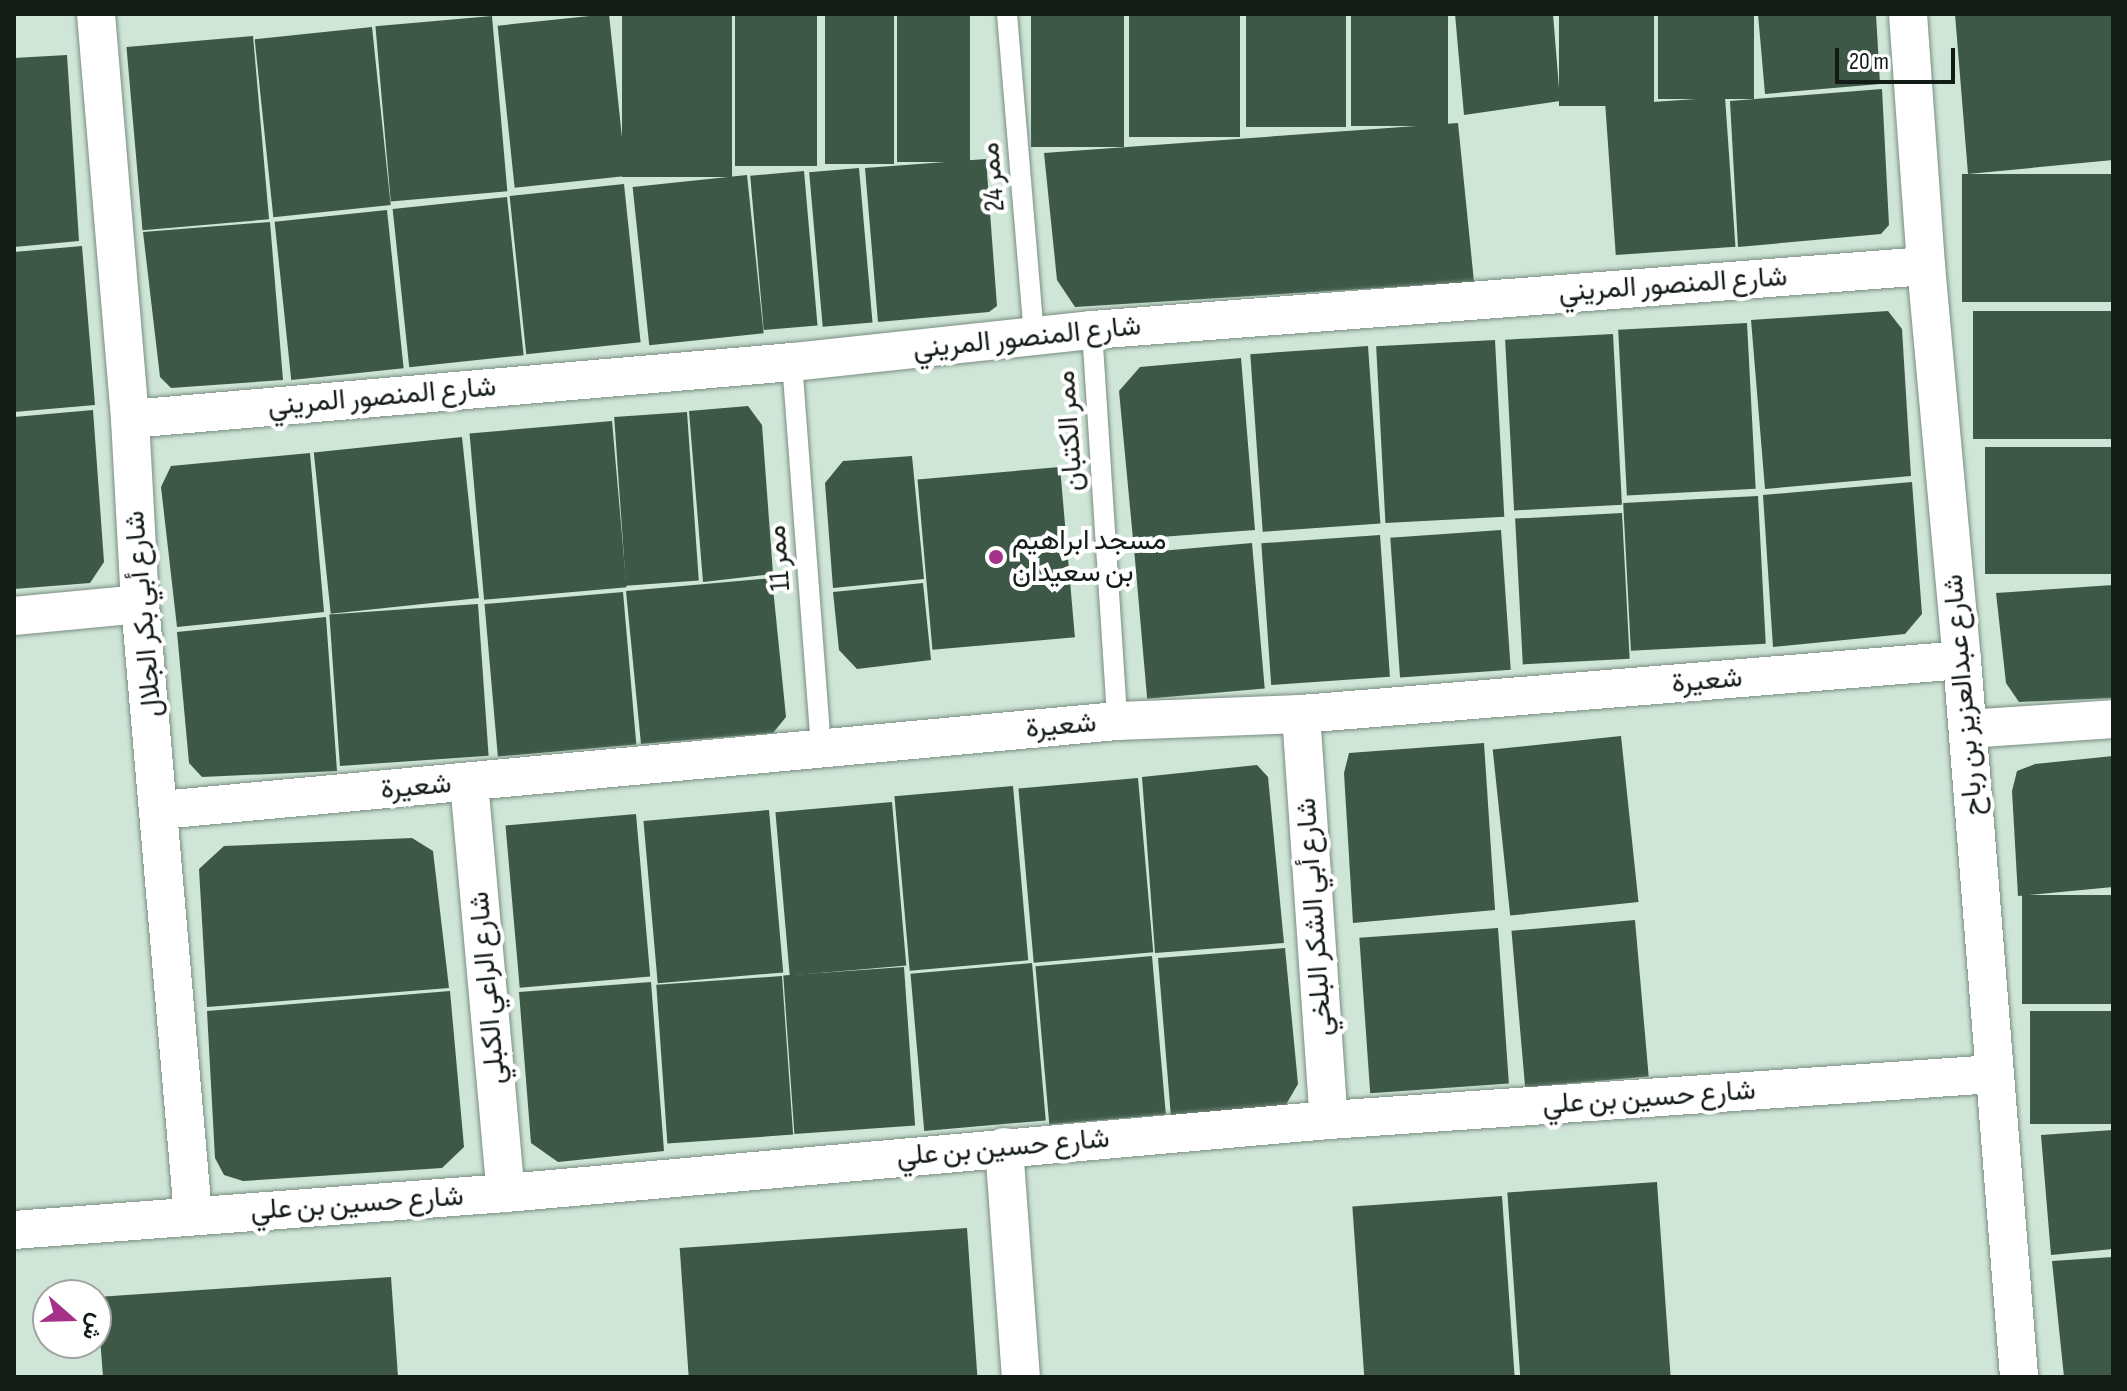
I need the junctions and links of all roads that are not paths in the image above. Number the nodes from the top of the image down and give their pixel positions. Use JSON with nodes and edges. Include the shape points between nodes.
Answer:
{"nodes":[{"id":1,"x":96,"y":14,"type":"edge"},
{"id":2,"x":1007,"y":14,"type":"edge"},
{"id":3,"x":1908,"y":14,"type":"edge"},
{"id":4,"x":1926,"y":266,"type":"junction"},
{"id":5,"x":1092,"y":330,"type":"junction"},
{"id":6,"x":1034,"y":336,"type":"junction"},
{"id":7,"x":792,"y":362,"type":"junction"},
{"id":8,"x":130,"y":419,"type":"junction"},
{"id":9,"x":140,"y":604,"type":"junction"},
{"id":10,"x":14,"y":616,"type":"edge"},
{"id":11,"x":1962,"y":660,"type":"junction"},
{"id":12,"x":1301,"y":714,"type":"junction"},
{"id":13,"x":2113,"y":719,"type":"edge"},
{"id":14,"x":1117,"y":721,"type":"junction"},
{"id":15,"x":1968,"y":729,"type":"junction"},
{"id":16,"x":821,"y":749,"type":"junction"},
{"id":17,"x":469,"y":782,"type":"junction"},
{"id":18,"x":161,"y":810,"type":"junction"},
{"id":19,"x":1993,"y":1074,"type":"junction"},
{"id":20,"x":1329,"y":1120,"type":"junction"},
{"id":21,"x":1004,"y":1147,"type":"junction"},
{"id":22,"x":506,"y":1193,"type":"junction"},
{"id":23,"x":193,"y":1215,"type":"junction"},
{"id":24,"x":14,"y":1230,"type":"edge"},
{"id":25,"x":1021,"y":1377,"type":"edge"},
{"id":26,"x":2019,"y":1377,"type":"edge"}],
"edges":[{"from":1,"to":8,"type":"street","name":"شارع أبي بكر الجلال"},
{"from":2,"to":6,"type":"lane","name":"ممر 24"},
{"from":3,"to":4,"type":"street","name":"شارع عبدالعزيز بن رباح"},
{"from":4,"to":5,"type":"street","name":"شارع المنصور المريني"},
{"from":4,"to":11,"type":"street","name":"شارع عبدالعزيز بن رباح"},
{"from":5,"to":6,"type":"street","name":"شارع المنصور المريني"},
{"from":5,"to":14,"type":"lane","name":"ممر الكتبان"},
{"from":6,"to":7,"type":"street","name":"شارع المنصور المريني"},
{"from":7,"to":8,"type":"street","name":"شارع المنصور المريني"},
{"from":7,"to":16,"type":"lane","name":"ممر 11"},
{"from":8,"to":9,"type":"street","name":"شارع أبي بكر الجلال"},
{"from":9,"to":10,"type":"street"},
{"from":9,"to":18,"type":"street","name":"شارع أبي بكر الجلال"},
{"from":11,"to":12,"type":"street","name":"شعيرة"},
{"from":11,"to":15,"type":"street","name":"شارع عبدالعزيز بن رباح"},
{"from":12,"to":14,"type":"street","name":"شعيرة"},
{"from":12,"to":20,"type":"street","name":"شارع أبي الشكر البلخي"},
{"from":13,"to":15,"type":"street"},
{"from":14,"to":16,"type":"street","name":"شعيرة"},
{"from":15,"to":19,"type":"street","name":"شارع عبدالعزيز بن رباح"},
{"from":16,"to":17,"type":"street","name":"شعيرة"},
{"from":17,"to":18,"type":"street","name":"شعيرة"},
{"from":17,"to":22,"type":"street","name":"شارع الراعي الكبلي"},
{"from":18,"to":23,"type":"street","name":"شارع أبي بكر الجلال"},
{"from":19,"to":20,"type":"street","name":"شارع حسين بن علي"},
{"from":19,"to":26,"type":"street","name":"شارع عبدالعزيز بن رباح"},
{"from":20,"to":21,"type":"street","name":"شارع حسين بن علي"},
{"from":21,"to":22,"type":"street","name":"شارع حسين بن علي"},
{"from":21,"to":25,"type":"street"},
{"from":22,"to":23,"type":"street","name":"شارع حسين بن علي"},
{"from":23,"to":24,"type":"street","name":"شارع حسين بن علي"}]}
